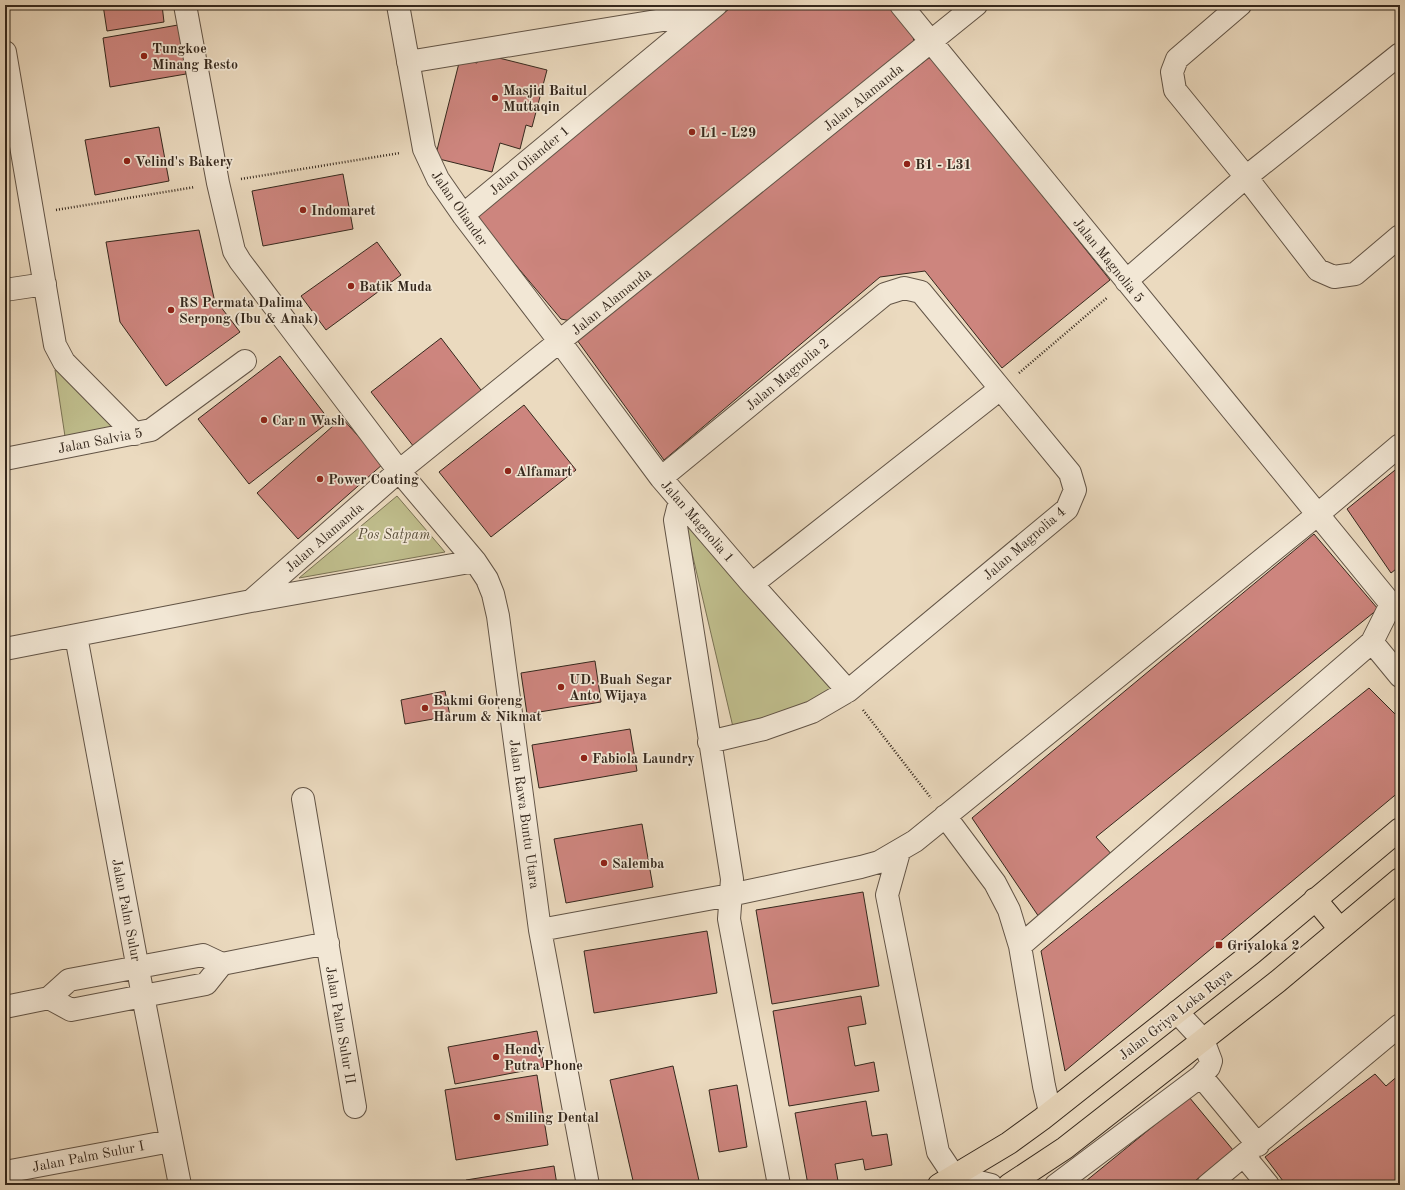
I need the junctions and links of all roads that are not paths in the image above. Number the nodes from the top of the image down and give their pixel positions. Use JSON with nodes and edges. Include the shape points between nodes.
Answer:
{"nodes":[{"id":1,"x":185,"y":5,"type":"edge"},
{"id":2,"x":398,"y":5,"type":"edge"},
{"id":3,"x":901,"y":5,"type":"edge"},
{"id":4,"x":976,"y":5,"type":"edge"},
{"id":5,"x":1240,"y":5,"type":"edge"},
{"id":6,"x":711,"y":9,"type":"edge"},
{"id":7,"x":931,"y":42,"type":"junction"},
{"id":8,"x":5,"y":52,"type":"edge"},
{"id":9,"x":1400,"y":54,"type":"edge"},
{"id":10,"x":408,"y":62,"type":"junction"},
{"id":11,"x":1246,"y":177,"type":"junction"},
{"id":12,"x":463,"y":215,"type":"junction"},
{"id":13,"x":1400,"y":236,"type":"edge"},
{"id":14,"x":1126,"y":281,"type":"junction"},
{"id":15,"x":45,"y":284,"type":"junction"},
{"id":16,"x":5,"y":290,"type":"edge"},
{"id":17,"x":922,"y":292,"type":"joint"},
{"id":18,"x":560,"y":342,"type":"junction"},
{"id":19,"x":245,"y":361,"type":"dead end"},
{"id":20,"x":1000,"y":389,"type":"junction"},
{"id":21,"x":135,"y":434,"type":"junction"},
{"id":22,"x":1400,"y":445,"type":"edge"},
{"id":23,"x":5,"y":459,"type":"edge"},
{"id":24,"x":399,"y":471,"type":"junction"},
{"id":25,"x":661,"y":478,"type":"junction"},
{"id":26,"x":683,"y":504,"type":"junction"},
{"id":27,"x":1317,"y":515,"type":"junction"},
{"id":28,"x":475,"y":561,"type":"junction"},
{"id":29,"x":752,"y":584,"type":"junction"},
{"id":30,"x":1396,"y":600,"type":"edge"},
{"id":31,"x":251,"y":601,"type":"junction"},
{"id":32,"x":76,"y":636,"type":"junction"},
{"id":33,"x":1372,"y":642,"type":"junction"},
{"id":34,"x":5,"y":649,"type":"edge"},
{"id":35,"x":1400,"y":676,"type":"edge"},
{"id":36,"x":848,"y":691,"type":"junction"},
{"id":37,"x":710,"y":742,"type":"junction"},
{"id":38,"x":304,"y":799,"type":"dead end"},
{"id":39,"x":945,"y":816,"type":"junction"},
{"id":40,"x":1400,"y":829,"type":"edge"},
{"id":41,"x":898,"y":852,"type":"junction"},
{"id":42,"x":860,"y":867,"type":"junction"},
{"id":43,"x":1400,"y":879,"type":"edge"},
{"id":44,"x":730,"y":895,"type":"junction"},
{"id":45,"x":886,"y":895,"type":"junction"},
{"id":46,"x":1315,"y":900,"type":"junction"},
{"id":47,"x":1340,"y":929,"type":"junction"},
{"id":48,"x":540,"y":930,"type":"junction"},
{"id":49,"x":328,"y":943,"type":"junction"},
{"id":50,"x":1020,"y":946,"type":"junction"},
{"id":51,"x":222,"y":964,"type":"junction"},
{"id":52,"x":138,"y":968,"type":"junction"},
{"id":53,"x":143,"y":996,"type":"junction"},
{"id":54,"x":49,"y":998,"type":"junction"},
{"id":55,"x":5,"y":1007,"type":"edge"},
{"id":56,"x":1177,"y":1012,"type":"junction"},
{"id":57,"x":1400,"y":1025,"type":"edge"},
{"id":58,"x":1203,"y":1040,"type":"junction"},
{"id":59,"x":1201,"y":1076,"type":"junction"},
{"id":60,"x":355,"y":1107,"type":"dead end"},
{"id":61,"x":1050,"y":1112,"type":"junction"},
{"id":62,"x":171,"y":1141,"type":"junction"},
{"id":63,"x":1251,"y":1150,"type":"junction"},
{"id":64,"x":5,"y":1172,"type":"edge"},
{"id":65,"x":946,"y":1181,"type":"edge"},
{"id":66,"x":180,"y":1185,"type":"edge"},
{"id":67,"x":588,"y":1185,"type":"edge"},
{"id":68,"x":779,"y":1185,"type":"edge"},
{"id":69,"x":991,"y":1185,"type":"edge"},
{"id":70,"x":1009,"y":1185,"type":"edge"},
{"id":71,"x":1056,"y":1185,"type":"edge"},
{"id":72,"x":1208,"y":1185,"type":"edge"},
{"id":73,"x":1268,"y":1185,"type":"edge"}],
"edges":[{"from":1,"to":24,"type":"street","name":"Jalan Rawa Buntu Utara","via":[[218,183],[234,251]]},
{"from":2,"to":10,"type":"street","name":"Jalan Oliander"},
{"from":3,"to":7,"type":"street","name":"Jalan Magnolia 5"},
{"from":4,"to":7,"type":"street","name":"Jalan Alamanda"},
{"from":5,"to":11,"type":"street","via":[[1176,59],[1172,72],[1175,90]]},
{"from":6,"to":10,"type":"street","name":"Jalan Oliander 1"},
{"from":6,"to":12,"type":"street","name":"Jalan Oliander 1"},
{"from":7,"to":14,"type":"street","name":"Jalan Magnolia 5"},
{"from":7,"to":18,"type":"street","name":"Jalan Alamanda"},
{"from":8,"to":15,"type":"street"},
{"from":9,"to":11,"type":"street"},
{"from":10,"to":12,"type":"street","name":"Jalan Oliander","via":[[424,149],[438,179]]},
{"from":11,"to":13,"type":"street","via":[[1318,270],[1334,277],[1355,274]]},
{"from":11,"to":14,"type":"street"},
{"from":12,"to":18,"type":"street","name":"Jalan Oliander"},
{"from":14,"to":27,"type":"street","name":"Jalan Magnolia 5"},
{"from":15,"to":16,"type":"street"},
{"from":15,"to":21,"type":"street","via":[[55,345],[64,362]]},
{"from":17,"to":20,"type":"street","name":"Jalan Magnolia 4"},
{"from":17,"to":25,"type":"street","name":"Jalan Magnolia 2","via":[[904,288],[885,294]]},
{"from":18,"to":24,"type":"street","name":"Jalan Alamanda"},
{"from":18,"to":25,"type":"street","name":"Jalan Magnolia 1"},
{"from":19,"to":21,"type":"street","name":"Jalan Salvia 5","via":[[151,430]]},
{"from":20,"to":29,"type":"street"},
{"from":20,"to":36,"type":"street","name":"Jalan Magnolia 4","via":[[1070,473],[1075,490],[1067,509]]},
{"from":21,"to":23,"type":"street","name":"Jalan Salvia 5"},
{"from":22,"to":27,"type":"street"},
{"from":24,"to":28,"type":"street","name":"Jalan Rawa Buntu Utara"},
{"from":24,"to":31,"type":"street","name":"Jalan Alamanda"},
{"from":25,"to":26,"type":"street","name":"Jalan Magnolia 1"},
{"from":26,"to":29,"type":"street","name":"Jalan Magnolia 1"},
{"from":26,"to":37,"type":"street","via":[[678,508],[675,520]]},
{"from":27,"to":30,"type":"street","name":"Jalan Magnolia 5"},
{"from":27,"to":39,"type":"street"},
{"from":28,"to":31,"type":"street"},
{"from":28,"to":48,"type":"street","name":"Jalan Rawa Buntu Utara","via":[[494,594],[498,616]]},
{"from":29,"to":36,"type":"street","name":"Jalan Magnolia 1"},
{"from":30,"to":33,"type":"street"},
{"from":31,"to":32,"type":"street"},
{"from":32,"to":34,"type":"street"},
{"from":32,"to":52,"type":"street","name":"Jalan Palm Sulur"},
{"from":33,"to":35,"type":"street"},
{"from":33,"to":50,"type":"street"},
{"from":36,"to":37,"type":"street","name":"Jalan Magnolia 4","via":[[812,712],[764,729]]},
{"from":37,"to":44,"type":"street","via":[[732,879]]},
{"from":38,"to":49,"type":"street","name":"Jalan Palm Sulur II"},
{"from":39,"to":41,"type":"street"},
{"from":39,"to":50,"type":"street","via":[[995,883],[1009,910]]},
{"from":40,"to":46,"type":"main road","name":"Jalan Griya Loka Raya"},
{"from":41,"to":42,"type":"street","via":[[879,862]]},
{"from":41,"to":45,"type":"street"},
{"from":42,"to":44,"type":"street"},
{"from":42,"to":45,"type":"street"},
{"from":43,"to":47,"type":"main road"},
{"from":44,"to":48,"type":"street"},
{"from":44,"to":68,"type":"street","via":[[729,919]]},
{"from":45,"to":65,"type":"street"},
{"from":46,"to":47,"type":"main road"},
{"from":46,"to":56,"type":"main road","name":"Jalan Griya Loka Raya"},
{"from":47,"to":58,"type":"main road"},
{"from":48,"to":67,"type":"street","name":"Jalan Rawa Buntu Utara"},
{"from":49,"to":51,"type":"street"},
{"from":49,"to":60,"type":"street","name":"Jalan Palm Sulur II"},
{"from":50,"to":61,"type":"street"},
{"from":51,"to":52,"type":"street","via":[[203,955]]},
{"from":51,"to":53,"type":"street","via":[[206,984]]},
{"from":52,"to":53,"type":"street","name":"Jalan Palm Sulur"},
{"from":52,"to":54,"type":"street","via":[[68,980]]},
{"from":53,"to":54,"type":"street","via":[[71,1010]]},
{"from":53,"to":62,"type":"street","name":"Jalan Palm Sulur"},
{"from":54,"to":55,"type":"street"},
{"from":56,"to":58,"type":"street"},
{"from":56,"to":61,"type":"main road","name":"Jalan Griya Loka Raya"},
{"from":57,"to":63,"type":"street"},
{"from":58,"to":59,"type":"street","via":[[1211,1061]]},
{"from":58,"to":70,"type":"main road","via":[[1065,1148]]},
{"from":59,"to":63,"type":"street"},
{"from":59,"to":71,"type":"street"},
{"from":61,"to":65,"type":"main road","name":"Jalan Griya Loka Raya","via":[[1009,1143]]},
{"from":62,"to":64,"type":"street","name":"Jalan Palm Sulur I"},
{"from":62,"to":66,"type":"street","name":"Jalan Palm Sulur"},
{"from":63,"to":72,"type":"street"},
{"from":63,"to":73,"type":"street"},
{"from":65,"to":69,"type":"street"}]}
